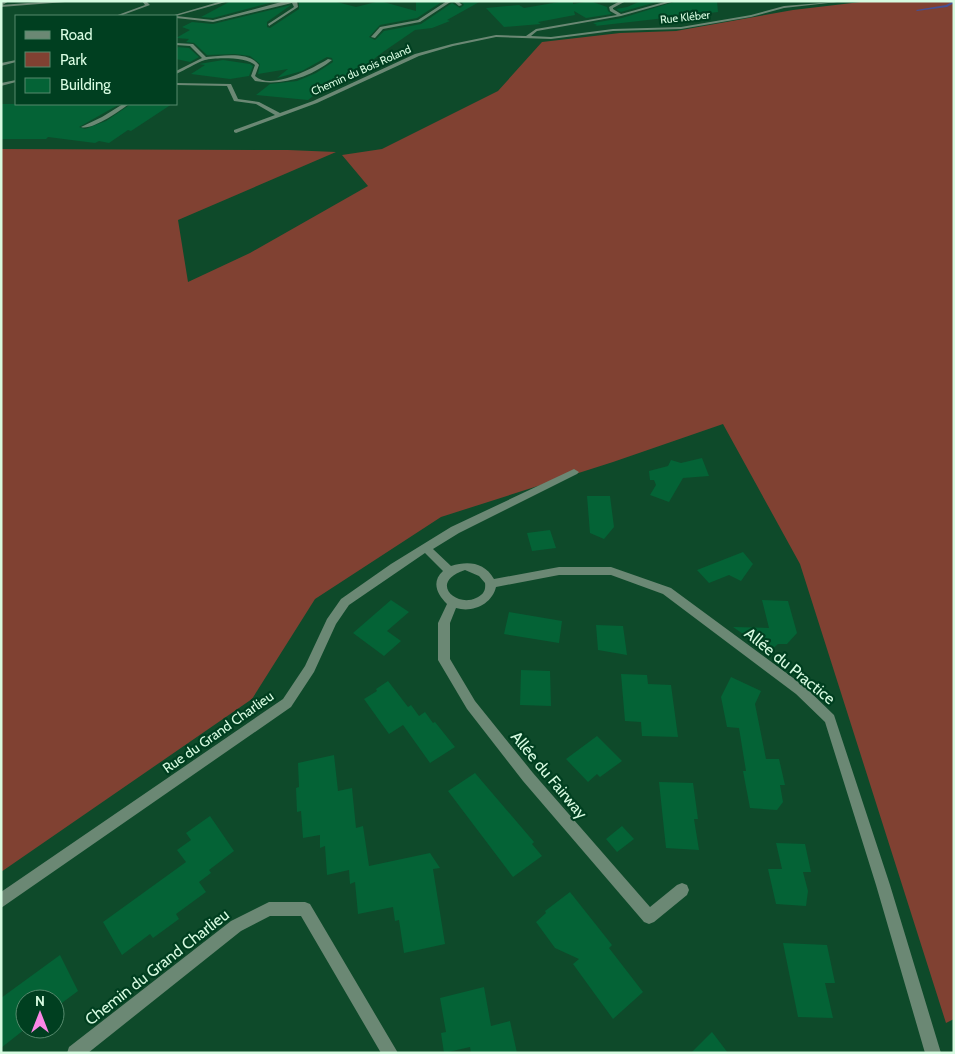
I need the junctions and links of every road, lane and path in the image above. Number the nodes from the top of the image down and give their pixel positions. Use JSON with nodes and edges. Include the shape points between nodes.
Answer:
{"nodes":[{"id":1,"x":7,"y":1,"type":"edge"},
{"id":2,"x":76,"y":1,"type":"edge"},
{"id":3,"x":144,"y":1,"type":"edge"},
{"id":4,"x":227,"y":1,"type":"edge"},
{"id":5,"x":295,"y":1,"type":"edge"},
{"id":6,"x":450,"y":1,"type":"edge"},
{"id":7,"x":455,"y":1,"type":"edge"},
{"id":8,"x":624,"y":1,"type":"edge"},
{"id":9,"x":673,"y":1,"type":"edge"},
{"id":10,"x":844,"y":1,"type":"edge"},
{"id":11,"x":829,"y":2,"type":"edge"},
{"id":12,"x":1,"y":5,"type":"edge"},
{"id":13,"x":460,"y":5,"type":"dead end"},
{"id":14,"x":120,"y":15,"type":"edge"},
{"id":15,"x":178,"y":15,"type":"edge"},
{"id":16,"x":621,"y":15,"type":"junction"},
{"id":17,"x":178,"y":16,"type":"edge"},
{"id":18,"x":269,"y":25,"type":"dead end"},
{"id":19,"x":496,"y":36,"type":"joint"},
{"id":20,"x":373,"y":37,"type":"dead end"},
{"id":21,"x":527,"y":37,"type":"junction"},
{"id":22,"x":178,"y":44,"type":"edge"},
{"id":23,"x":205,"y":58,"type":"junction"},
{"id":24,"x":330,"y":60,"type":"dead end"},
{"id":25,"x":15,"y":61,"type":"edge"},
{"id":26,"x":1,"y":65,"type":"edge"},
{"id":27,"x":178,"y":72,"type":"edge"},
{"id":28,"x":15,"y":81,"type":"edge"},
{"id":29,"x":178,"y":84,"type":"edge"},
{"id":30,"x":1,"y":85,"type":"edge"},
{"id":31,"x":124,"y":105,"type":"edge"},
{"id":32,"x":280,"y":115,"type":"junction"},
{"id":33,"x":84,"y":128,"type":"dead end"},
{"id":34,"x":236,"y":131,"type":"dead end"},
{"id":35,"x":574,"y":472,"type":"dead end"},
{"id":36,"x":426,"y":548,"type":"junction"},
{"id":37,"x":449,"y":571,"type":"junction"},
{"id":38,"x":491,"y":584,"type":"junction"},
{"id":39,"x":453,"y":603,"type":"junction"},
{"id":40,"x":682,"y":890,"type":"dead end"},
{"id":41,"x":1,"y":901,"type":"edge"},
{"id":42,"x":74,"y":1053,"type":"edge"},
{"id":43,"x":390,"y":1053,"type":"edge"},
{"id":44,"x":933,"y":1053,"type":"edge"}],
"edges":[{"from":1,"to":12,"type":"street"},
{"from":2,"to":12,"type":"street"},
{"from":3,"to":14,"type":"street","via":[[148,5]]},
{"from":4,"to":15,"type":"street"},
{"from":5,"to":17,"type":"street","via":[[213,21]]},
{"from":5,"to":18,"type":"street","via":[[296,7]]},
{"from":6,"to":20,"type":"street","via":[[419,21],[382,28]]},
{"from":7,"to":13,"type":"street"},
{"from":8,"to":16,"type":"street","via":[[611,8]]},
{"from":9,"to":16,"type":"street"},
{"from":10,"to":11,"type":"street","name":"Rue Kléber"},
{"from":11,"to":21,"type":"street","name":"Rue Kléber","via":[[784,7],[681,28]]},
{"from":16,"to":21,"type":"street","via":[[536,30]]},
{"from":19,"to":21,"type":"street","name":"Rue Kléber"},
{"from":19,"to":32,"type":"street","name":"Chemin du Bois Roland","via":[[417,55]]},
{"from":22,"to":23,"type":"street","via":[[191,45]]},
{"from":23,"to":24,"type":"street","via":[[248,59],[257,65],[254,76],[257,80],[275,82],[299,77]]},
{"from":23,"to":27,"type":"street"},
{"from":25,"to":26,"type":"street"},
{"from":28,"to":30,"type":"street"},
{"from":29,"to":32,"type":"street","via":[[229,85],[236,100],[257,103]]},
{"from":31,"to":33,"type":"street"},
{"from":32,"to":34,"type":"street","name":"Chemin du Bois Roland"},
{"from":35,"to":36,"type":"street","name":"Rue du Grand Charlieu","via":[[455,530]]},
{"from":36,"to":37,"type":"street"},
{"from":36,"to":41,"type":"street","name":"Rue du Grand Charlieu","via":[[345,602],[331,622],[310,669],[287,703]]},
{"from":37,"to":38,"type":"street","via":[[474,567],[487,575]]},
{"from":37,"to":39,"type":"street","via":[[441,579],[440,586],[442,593]]},
{"from":38,"to":39,"type":"street","via":[[490,591],[480,602],[471,605]]},
{"from":38,"to":44,"type":"street","name":"Allée du Practice","via":[[559,571],[611,571],[666,591],[800,690],[830,719]]},
{"from":39,"to":40,"type":"street","name":"Allée du Fairway","via":[[444,623],[444,660],[471,705],[528,777],[648,917]]},
{"from":42,"to":43,"type":"street","name":"Chemin du Grand Charlieu","via":[[236,926],[269,909],[305,909]]}]}
